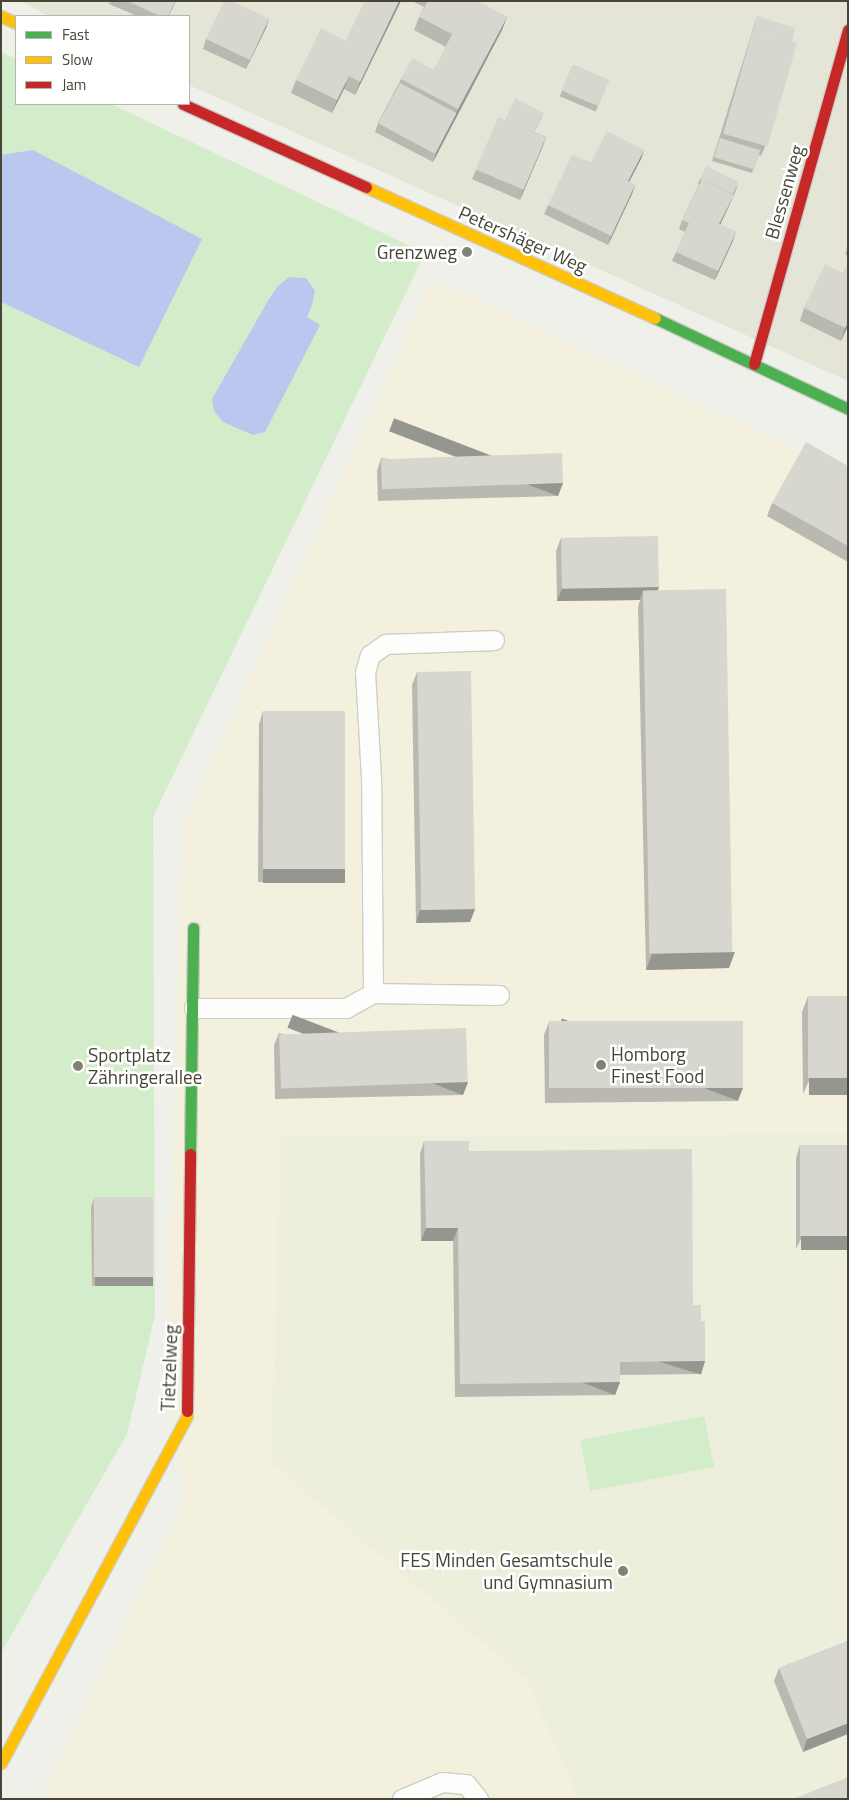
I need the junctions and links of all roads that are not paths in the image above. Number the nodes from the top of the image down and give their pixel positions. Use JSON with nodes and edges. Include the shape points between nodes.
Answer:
{"nodes":[{"id":1,"x":1,"y":16,"type":"edge"},
{"id":2,"x":15,"y":23,"type":"edge"},
{"id":3,"x":848,"y":30,"type":"edge"},
{"id":4,"x":185,"y":105,"type":"edge"},
{"id":5,"x":754,"y":364,"type":"junction"},
{"id":6,"x":848,"y":409,"type":"edge"},
{"id":7,"x":494,"y":640,"type":"dead end"},
{"id":8,"x":194,"y":928,"type":"dead end"},
{"id":9,"x":373,"y":993,"type":"junction"},
{"id":10,"x":499,"y":995,"type":"dead end"},
{"id":11,"x":194,"y":1008,"type":"junction"},
{"id":12,"x":1,"y":1763,"type":"edge"},
{"id":13,"x":402,"y":1799,"type":"edge"},
{"id":14,"x":478,"y":1799,"type":"edge"}],
"edges":[{"from":1,"to":2,"type":"street"},
{"from":3,"to":5,"type":"street","name":"Blessenweg"},
{"from":4,"to":5,"type":"street","name":"Petershäger Weg"},
{"from":5,"to":6,"type":"street","name":"Petershäger Weg"},
{"from":7,"to":9,"type":"lane","via":[[386,644],[370,655],[365,672],[371,778]]},
{"from":8,"to":11,"type":"street","name":"Tietzelweg"},
{"from":9,"to":10,"type":"lane"},
{"from":9,"to":11,"type":"lane","via":[[346,1008]]},
{"from":11,"to":12,"type":"street","name":"Tietzelweg","via":[[187,1416]]},
{"from":13,"to":14,"type":"lane","via":[[442,1782],[466,1784]]}]}
